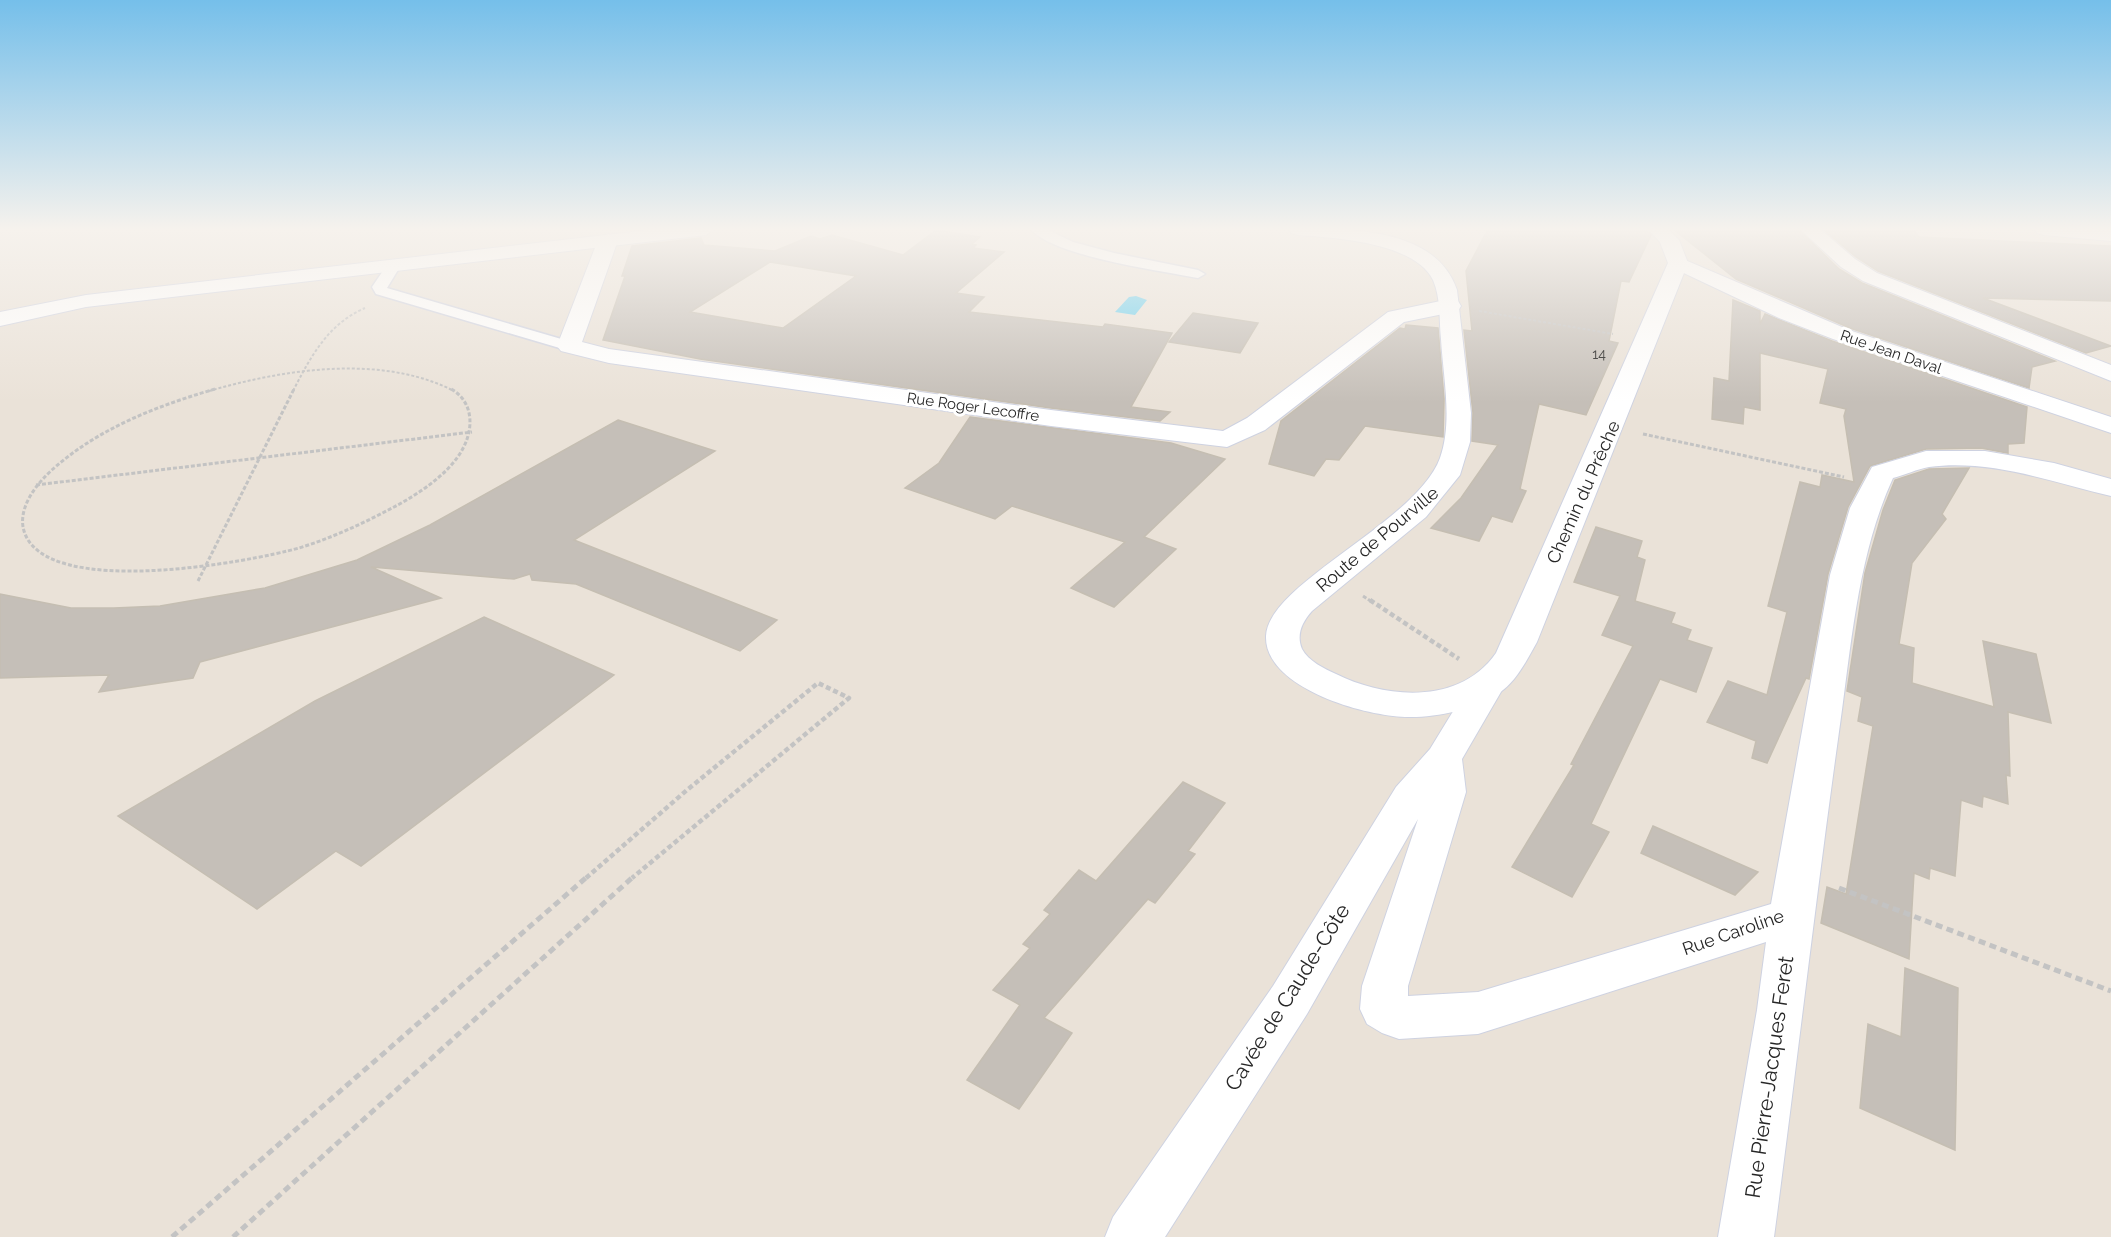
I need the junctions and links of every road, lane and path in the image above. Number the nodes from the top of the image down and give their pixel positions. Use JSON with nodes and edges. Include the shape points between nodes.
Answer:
{"nodes":[{"id":1,"x":208,"y":287,"type":"edge"},
{"id":2,"x":379,"y":287,"type":"edge"},
{"id":3,"x":591,"y":287,"type":"edge"},
{"id":4,"x":1444,"y":287,"type":"edge"},
{"id":5,"x":1668,"y":287,"type":"edge"},
{"id":6,"x":1731,"y":287,"type":"edge"},
{"id":7,"x":1894,"y":287,"type":"edge"},
{"id":8,"x":395,"y":295,"type":"junction"},
{"id":9,"x":1450,"y":306,"type":"junction"},
{"id":10,"x":0,"y":319,"type":"edge"},
{"id":11,"x":1646,"y":340,"type":"junction"},
{"id":12,"x":569,"y":346,"type":"junction"},
{"id":13,"x":303,"y":372,"type":"junction"},
{"id":14,"x":2111,"y":374,"type":"edge"},
{"id":15,"x":2111,"y":425,"type":"edge"},
{"id":16,"x":1612,"y":427,"type":"junction"},
{"id":17,"x":472,"y":432,"type":"junction"},
{"id":18,"x":262,"y":456,"type":"junction"},
{"id":19,"x":1877,"y":484,"type":"junction"},
{"id":20,"x":36,"y":486,"type":"junction"},
{"id":21,"x":2111,"y":488,"type":"edge"},
{"id":22,"x":205,"y":568,"type":"junction"},
{"id":23,"x":198,"y":581,"type":"dead end"},
{"id":24,"x":1372,"y":599,"type":"dead end"},
{"id":25,"x":1469,"y":681,"type":"junction"},
{"id":26,"x":1443,"y":759,"type":"junction"},
{"id":27,"x":1795,"y":895,"type":"junction"},
{"id":28,"x":2111,"y":991,"type":"edge"},
{"id":29,"x":172,"y":1237,"type":"edge"},
{"id":30,"x":233,"y":1237,"type":"edge"},
{"id":31,"x":1133,"y":1237,"type":"edge"},
{"id":32,"x":1746,"y":1237,"type":"edge"}],
"edges":[{"from":1,"to":10,"type":"street","via":[[86,301]]},
{"from":2,"to":8,"type":"lane"},
{"from":3,"to":12,"type":"street"},
{"from":4,"to":9,"type":"street","name":"Route de Pourville"},
{"from":5,"to":11,"type":"street","name":"Chemin du Prêche"},
{"from":6,"to":15,"type":"street","name":"Rue Jean Daval","via":[[1851,339]]},
{"from":7,"to":14,"type":"street"},
{"from":8,"to":12,"type":"lane"},
{"from":8,"to":13,"type":"path","via":[[346,316],[326,335]]},
{"from":9,"to":11,"type":"path"},
{"from":9,"to":12,"type":"street","name":"Rue Roger Lecoffre","via":[[1413,310],[1396,317],[1256,424],[1227,439],[609,356]]},
{"from":9,"to":25,"type":"street","name":"Route de Pourville","via":[[1458,429],[1454,456],[1444,482],[1414,512],[1298,606],[1286,623],[1282,638],[1286,652],[1301,668],[1321,683],[1348,693],[1405,706]]},
{"from":11,"to":16,"type":"street","name":"Chemin du Prêche"},
{"from":13,"to":17,"type":"path","via":[[352,369],[431,379],[456,392],[471,410]]},
{"from":13,"to":18,"type":"path"},
{"from":13,"to":20,"type":"path","via":[[200,394],[148,412],[102,434],[63,459]]},
{"from":16,"to":19,"type":"path"},
{"from":16,"to":25,"type":"street","name":"Chemin du Prêche","via":[[1507,666]]},
{"from":17,"to":18,"type":"path"},
{"from":17,"to":22,"type":"path","via":[[462,453],[441,476],[367,522],[262,557]]},
{"from":18,"to":20,"type":"path"},
{"from":18,"to":22,"type":"path"},
{"from":19,"to":21,"type":"street","via":[[1882,473],[1926,459],[1985,459],[2054,471]]},
{"from":19,"to":27,"type":"street","via":[[1865,508],[1846,575]]},
{"from":20,"to":22,"type":"path","via":[[22,512],[26,536],[48,556],[88,569],[131,572]]},
{"from":22,"to":23,"type":"path"},
{"from":24,"to":25,"type":"path"},
{"from":25,"to":26,"type":"street"},
{"from":26,"to":27,"type":"street","name":"Rue Caroline","via":[[1446,792],[1385,986],[1383,1010],[1399,1018],[1478,1013]]},
{"from":26,"to":31,"type":"street","name":"Cavée de Caude-Côte","via":[[1410,797],[1290,1000]]},
{"from":27,"to":28,"type":"path"},
{"from":27,"to":32,"type":"street","name":"Rue Pierre-Jacques Feret"},
{"from":29,"to":30,"type":"path","via":[[687,790],[818,683],[849,698],[762,765]]}]}
